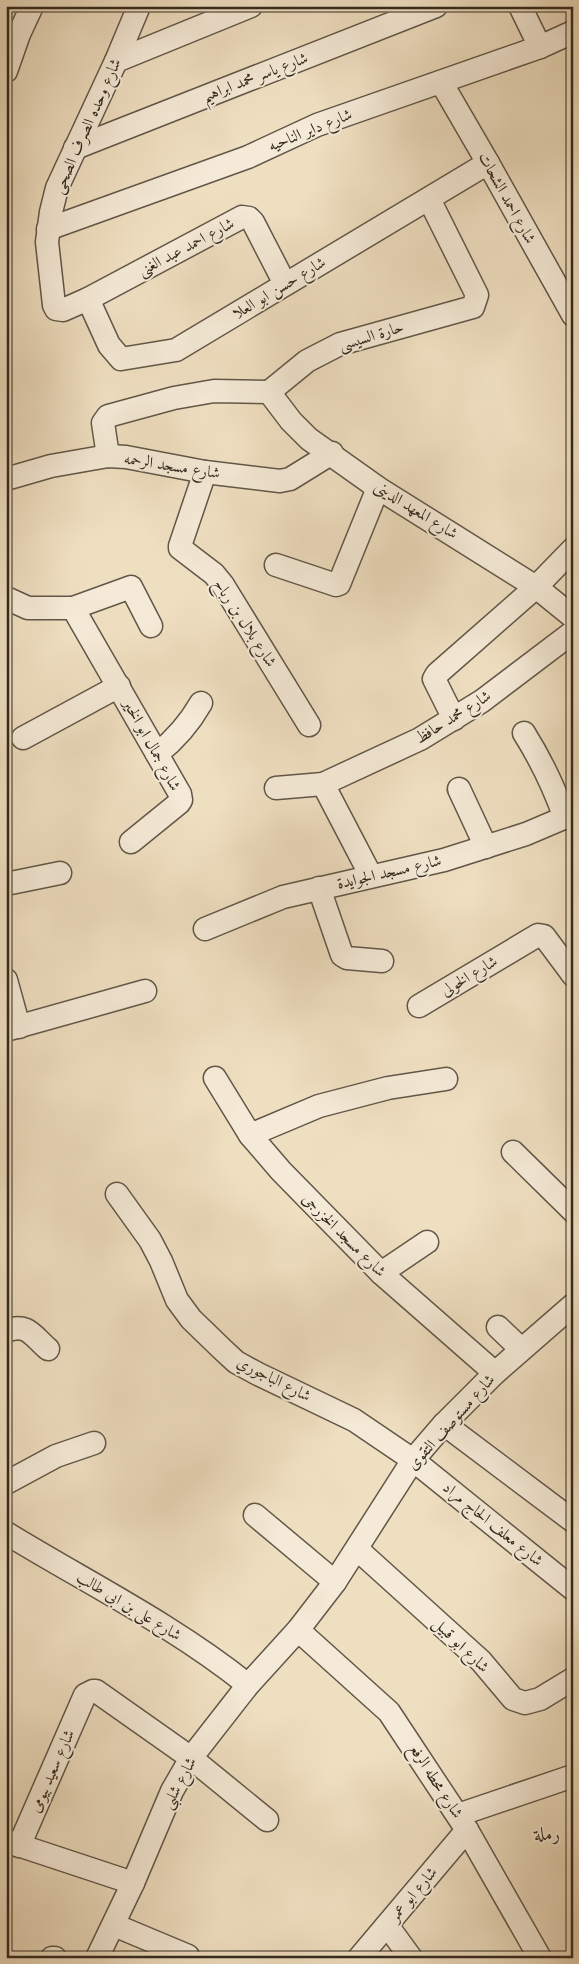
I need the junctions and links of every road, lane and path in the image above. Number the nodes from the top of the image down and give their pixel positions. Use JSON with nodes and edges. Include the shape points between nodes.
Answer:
{"nodes":[{"id":1,"x":32,"y":6,"type":"edge"},
{"id":2,"x":139,"y":6,"type":"edge"},
{"id":3,"x":251,"y":6,"type":"edge"},
{"id":4,"x":436,"y":6,"type":"edge"},
{"id":5,"x":520,"y":6,"type":"edge"},
{"id":6,"x":573,"y":32,"type":"edge"},
{"id":7,"x":540,"y":48,"type":"junction"},
{"id":8,"x":116,"y":61,"type":"junction"},
{"id":9,"x":6,"y":71,"type":"edge"},
{"id":10,"x":440,"y":82,"type":"junction"},
{"id":11,"x":74,"y":148,"type":"junction"},
{"id":12,"x":488,"y":163,"type":"junction"},
{"id":13,"x":429,"y":199,"type":"junction"},
{"id":14,"x":48,"y":229,"type":"junction"},
{"id":15,"x":286,"y":284,"type":"junction"},
{"id":16,"x":88,"y":299,"type":"junction"},
{"id":17,"x":56,"y":308,"type":"joint"},
{"id":18,"x":573,"y":315,"type":"edge"},
{"id":19,"x":269,"y":392,"type":"junction"},
{"id":20,"x":332,"y":453,"type":"junction"},
{"id":21,"x":108,"y":456,"type":"junction"},
{"id":22,"x":205,"y":472,"type":"junction"},
{"id":23,"x":6,"y":479,"type":"edge"},
{"id":24,"x":378,"y":488,"type":"junction"},
{"id":25,"x":573,"y":549,"type":"edge"},
{"id":26,"x":276,"y":565,"type":"dead end"},
{"id":27,"x":536,"y":587,"type":"junction"},
{"id":28,"x":6,"y":598,"type":"edge"},
{"id":29,"x":73,"y":608,"type":"junction"},
{"id":30,"x":573,"y":616,"type":"edge"},
{"id":31,"x":151,"y":626,"type":"dead end"},
{"id":32,"x":573,"y":632,"type":"edge"},
{"id":33,"x":119,"y":686,"type":"junction"},
{"id":34,"x":201,"y":702,"type":"dead end"},
{"id":35,"x":454,"y":719,"type":"junction"},
{"id":36,"x":309,"y":725,"type":"dead end"},
{"id":37,"x":524,"y":733,"type":"dead end"},
{"id":38,"x":23,"y":738,"type":"dead end"},
{"id":39,"x":157,"y":754,"type":"junction"},
{"id":40,"x":323,"y":784,"type":"junction"},
{"id":41,"x":276,"y":788,"type":"dead end"},
{"id":42,"x":459,"y":789,"type":"dead end"},
{"id":43,"x":569,"y":816,"type":"edge"},
{"id":44,"x":131,"y":842,"type":"dead end"},
{"id":45,"x":486,"y":847,"type":"junction"},
{"id":46,"x":60,"y":873,"type":"dead end"},
{"id":47,"x":371,"y":876,"type":"junction"},
{"id":48,"x":6,"y":884,"type":"edge"},
{"id":49,"x":319,"y":888,"type":"junction"},
{"id":50,"x":205,"y":929,"type":"dead end"},
{"id":51,"x":382,"y":962,"type":"dead end"},
{"id":52,"x":573,"y":975,"type":"edge"},
{"id":53,"x":6,"y":980,"type":"edge"},
{"id":54,"x":145,"y":991,"type":"dead end"},
{"id":55,"x":419,"y":1006,"type":"dead end"},
{"id":56,"x":12,"y":1028,"type":"edge"},
{"id":57,"x":215,"y":1078,"type":"dead end"},
{"id":58,"x":446,"y":1080,"type":"dead end"},
{"id":59,"x":250,"y":1135,"type":"junction"},
{"id":60,"x":513,"y":1152,"type":"dead end"},
{"id":61,"x":117,"y":1194,"type":"dead end"},
{"id":62,"x":573,"y":1211,"type":"edge"},
{"id":63,"x":427,"y":1242,"type":"dead end"},
{"id":64,"x":381,"y":1273,"type":"junction"},
{"id":65,"x":573,"y":1305,"type":"edge"},
{"id":66,"x":498,"y":1327,"type":"dead end"},
{"id":67,"x":6,"y":1331,"type":"edge"},
{"id":68,"x":48,"y":1349,"type":"dead end"},
{"id":69,"x":522,"y":1349,"type":"junction"},
{"id":70,"x":495,"y":1373,"type":"junction"},
{"id":71,"x":444,"y":1424,"type":"junction"},
{"id":72,"x":94,"y":1443,"type":"dead end"},
{"id":73,"x":413,"y":1460,"type":"junction"},
{"id":74,"x":6,"y":1483,"type":"edge"},
{"id":75,"x":255,"y":1515,"type":"dead end"},
{"id":76,"x":573,"y":1521,"type":"edge"},
{"id":77,"x":10,"y":1539,"type":"edge"},
{"id":78,"x":357,"y":1549,"type":"junction"},
{"id":79,"x":335,"y":1582,"type":"junction"},
{"id":80,"x":573,"y":1589,"type":"edge"},
{"id":81,"x":298,"y":1630,"type":"junction"},
{"id":82,"x":573,"y":1679,"type":"edge"},
{"id":83,"x":248,"y":1685,"type":"junction"},
{"id":84,"x":191,"y":1758,"type":"junction"},
{"id":85,"x":573,"y":1776,"type":"edge"},
{"id":86,"x":267,"y":1820,"type":"dead end"},
{"id":87,"x":463,"y":1822,"type":"junction"},
{"id":88,"x":13,"y":1844,"type":"edge"},
{"id":89,"x":133,"y":1883,"type":"junction"},
{"id":90,"x":114,"y":1925,"type":"junction"},
{"id":91,"x":387,"y":1925,"type":"junction"},
{"id":92,"x":188,"y":1956,"type":"dead end"},
{"id":93,"x":97,"y":1958,"type":"edge"},
{"id":94,"x":359,"y":1958,"type":"edge"},
{"id":95,"x":411,"y":1958,"type":"edge"},
{"id":96,"x":540,"y":1958,"type":"edge"}],
"edges":[{"from":1,"to":9,"type":"street"},
{"from":2,"to":8,"type":"street","name":"شارع وحده الصرف الصحى"},
{"from":3,"to":8,"type":"street"},
{"from":4,"to":11,"type":"street","name":"شارع ياسر محمد ابراهيم"},
{"from":5,"to":7,"type":"street"},
{"from":6,"to":7,"type":"street","name":"شارع داير الناحيه"},
{"from":7,"to":10,"type":"street","name":"شارع داير الناحيه"},
{"from":8,"to":11,"type":"street","name":"شارع وحده الصرف الصحى"},
{"from":10,"to":12,"type":"street","name":"شارع احمد الشحات"},
{"from":10,"to":14,"type":"street","name":"شارع داير الناحيه","via":[[317,124],[248,157]]},
{"from":11,"to":14,"type":"street","name":"شارع وحده الصرف الصحى","via":[[57,188]]},
{"from":12,"to":13,"type":"street","name":"شارع حسن ابو العلا"},
{"from":12,"to":18,"type":"street","name":"شارع احمد الشحات"},
{"from":13,"to":15,"type":"street","name":"شارع حسن ابو العلا"},
{"from":13,"to":19,"type":"street","name":"حارة السيسى","via":[[477,295],[473,307],[340,344],[307,360]]},
{"from":14,"to":17,"type":"street","name":"شارع وحده الصرف الصحى"},
{"from":15,"to":16,"type":"street","name":"شارع حسن ابو العلا","via":[[176,350],[125,360],[118,357],[109,345]]},
{"from":15,"to":16,"type":"street","name":"شارع احمد عبد الغنى","via":[[253,222],[242,217]]},
{"from":16,"to":17,"type":"street","name":"شارع احمد عبد الغنى","via":[[63,310]]},
{"from":19,"to":20,"type":"street","name":"شارع المعهد الدينى","via":[[309,439]]},
{"from":19,"to":21,"type":"street","via":[[214,391],[108,416],[103,423]]},
{"from":20,"to":22,"type":"street","name":"شارع مسجد الرحمه","via":[[286,481]]},
{"from":20,"to":24,"type":"street","name":"شارع المعهد الدينى"},
{"from":21,"to":22,"type":"street","name":"شارع مسجد الرحمه"},
{"from":21,"to":23,"type":"street","name":"شارع مسجد الرحمه","via":[[51,466]]},
{"from":22,"to":36,"type":"street","name":"شارع بلال بن رباح","via":[[180,548],[223,585]]},
{"from":24,"to":26,"type":"street","via":[[339,584]]},
{"from":24,"to":27,"type":"street","name":"شارع المعهد الدينى"},
{"from":25,"to":27,"type":"street"},
{"from":27,"to":30,"type":"street","name":"شارع المعهد الدينى"},
{"from":27,"to":35,"type":"street","via":[[437,674],[434,679]]},
{"from":28,"to":29,"type":"street","via":[[28,608]]},
{"from":29,"to":31,"type":"street","via":[[131,587]]},
{"from":29,"to":33,"type":"street","name":"شارع جمال ابو الخير"},
{"from":32,"to":35,"type":"street","name":"شارع محمد حافظ"},
{"from":33,"to":38,"type":"street","name":"شارع جمال ابو الخير"},
{"from":33,"to":39,"type":"street","name":"شارع جمال ابو الخير"},
{"from":34,"to":39,"type":"street","via":[[190,723]]},
{"from":35,"to":40,"type":"street","name":"شارع محمد حافظ"},
{"from":37,"to":43,"type":"street"},
{"from":39,"to":44,"type":"street","name":"شارع جمال ابو الخير","via":[[181,800]]},
{"from":40,"to":41,"type":"street","name":"شارع محمد حافظ"},
{"from":40,"to":47,"type":"street"},
{"from":42,"to":45,"type":"street"},
{"from":43,"to":45,"type":"street","name":"شارع مسجد الجوايدة"},
{"from":45,"to":47,"type":"street","name":"شارع مسجد الجوايدة"},
{"from":46,"to":48,"type":"street"},
{"from":47,"to":49,"type":"street","name":"شارع مسجد الجوايدة"},
{"from":49,"to":50,"type":"street","name":"شارع مسجد الجوايدة","via":[[283,896]]},
{"from":49,"to":51,"type":"street","via":[[342,955]]},
{"from":52,"to":55,"type":"street","name":"شارع الخولى","via":[[544,936],[538,935]]},
{"from":53,"to":56,"type":"street"},
{"from":54,"to":56,"type":"street"},
{"from":57,"to":59,"type":"street","name":"شارع مسجد الخزرجى"},
{"from":58,"to":59,"type":"street","via":[[388,1088],[318,1106]]},
{"from":59,"to":64,"type":"street","name":"شارع مسجد الخزرجى"},
{"from":60,"to":62,"type":"street"},
{"from":61,"to":73,"type":"street","name":"شارع الباجوري","via":[[150,1240],[177,1300],[191,1319],[236,1362],[354,1420]]},
{"from":63,"to":64,"type":"street"},
{"from":64,"to":70,"type":"street","name":"شارع مسجد الخزرجى"},
{"from":65,"to":69,"type":"street","name":"شارع مستوصف التقوى"},
{"from":66,"to":69,"type":"street"},
{"from":67,"to":68,"type":"street","via":[[23,1328]]},
{"from":69,"to":70,"type":"street","name":"شارع مستوصف التقوى"},
{"from":70,"to":71,"type":"street","name":"شارع مستوصف التقوى"},
{"from":71,"to":73,"type":"street","name":"شارع مستوصف التقوى"},
{"from":71,"to":76,"type":"street"},
{"from":72,"to":74,"type":"street","via":[[56,1456]]},
{"from":73,"to":78,"type":"street","name":"شارع مستوصف التقوى"},
{"from":73,"to":80,"type":"street","name":"شارع معلف الحاج مراد"},
{"from":75,"to":79,"type":"street"},
{"from":77,"to":83,"type":"street","name":"شارع على بن ابى طالب","via":[[135,1607],[215,1659]]},
{"from":78,"to":79,"type":"street","name":"شارع مستوصف التقوى"},
{"from":78,"to":82,"type":"street","name":"شارع ابو قبيل","via":[[481,1661],[513,1700],[525,1703],[540,1699]]},
{"from":79,"to":81,"type":"street","name":"شارع مستوصف التقوى"},
{"from":81,"to":83,"type":"street","name":"شارع شلبى"},
{"from":81,"to":87,"type":"street","name":"شارع محطه الرفع","via":[[389,1712]]},
{"from":83,"to":84,"type":"street","name":"شارع شلبى"},
{"from":84,"to":86,"type":"street"},
{"from":84,"to":88,"type":"street","name":"شارع سعيد بيومى","via":[[92,1691],[85,1695]]},
{"from":84,"to":89,"type":"street","name":"شارع شلبى","via":[[172,1791]]},
{"from":85,"to":87,"type":"street"},
{"from":87,"to":91,"type":"street","name":"شارع ابو عمر"},
{"from":87,"to":96,"type":"street","name":"شارع محطه الرفع"},
{"from":88,"to":89,"type":"street"},
{"from":89,"to":90,"type":"street","name":"شارع شلبى"},
{"from":90,"to":92,"type":"street"},
{"from":90,"to":93,"type":"street","name":"شارع شلبى"},
{"from":91,"to":94,"type":"street","name":"شارع ابو عمر"},
{"from":91,"to":95,"type":"street"}]}
